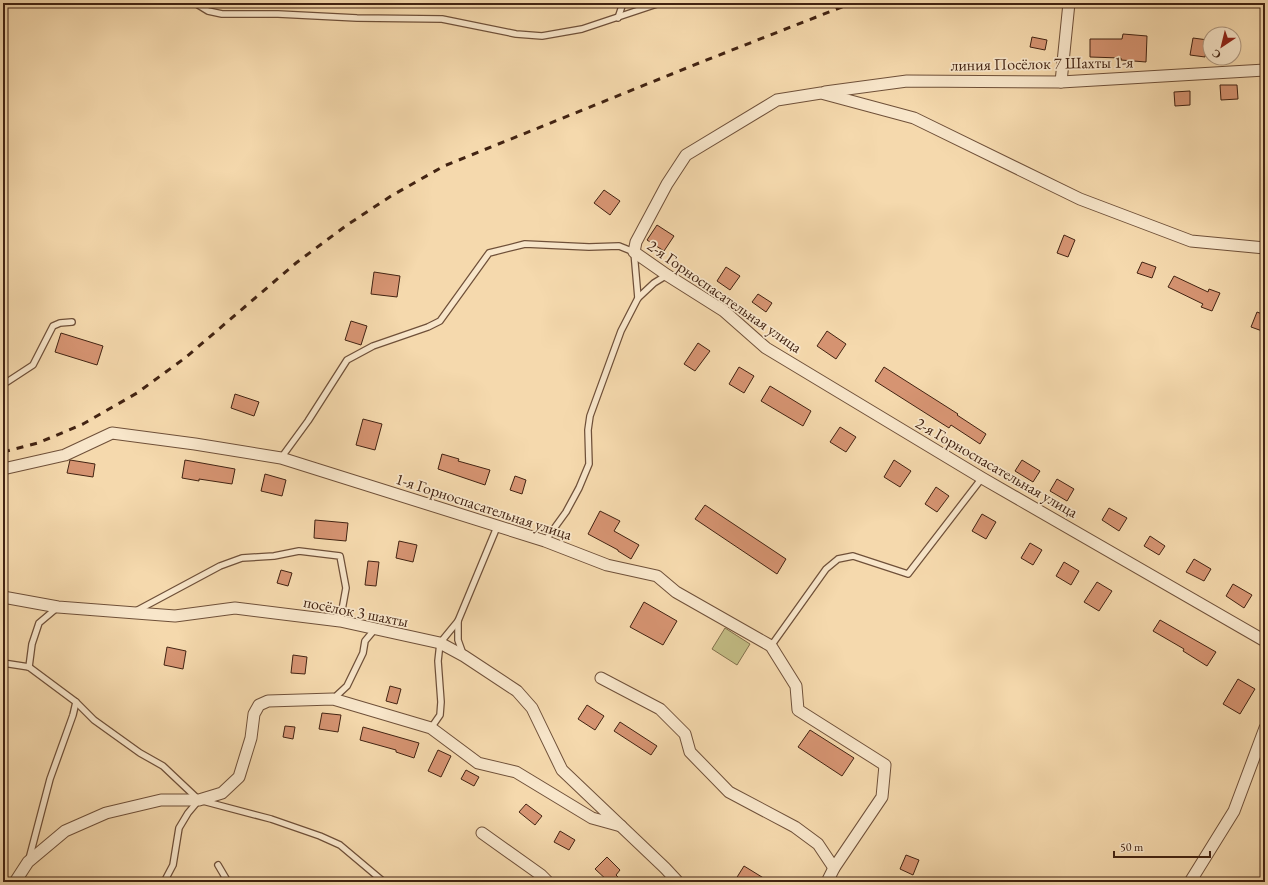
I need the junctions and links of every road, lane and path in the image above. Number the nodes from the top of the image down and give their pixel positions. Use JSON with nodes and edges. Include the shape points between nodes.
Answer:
{"nodes":[{"id":1,"x":195,"y":3,"type":"edge"},
{"id":2,"x":623,"y":3,"type":"edge"},
{"id":3,"x":660,"y":3,"type":"edge"},
{"id":4,"x":1069,"y":3,"type":"edge"},
{"id":5,"x":618,"y":18,"type":"junction"},
{"id":6,"x":1265,"y":70,"type":"edge"},
{"id":7,"x":1061,"y":82,"type":"junction"},
{"id":8,"x":821,"y":93,"type":"junction"},
{"id":9,"x":1265,"y":248,"type":"edge"},
{"id":10,"x":634,"y":252,"type":"junction"},
{"id":11,"x":667,"y":275,"type":"junction"},
{"id":12,"x":638,"y":298,"type":"junction"},
{"id":13,"x":72,"y":322,"type":"dead end"},
{"id":14,"x":3,"y":381,"type":"edge"},
{"id":15,"x":281,"y":458,"type":"junction"},
{"id":16,"x":3,"y":469,"type":"edge"},
{"id":17,"x":982,"y":478,"type":"junction"},
{"id":18,"x":497,"y":527,"type":"junction"},
{"id":19,"x":545,"y":542,"type":"junction"},
{"id":20,"x":3,"y":596,"type":"edge"},
{"id":21,"x":58,"y":607,"type":"junction"},
{"id":22,"x":132,"y":613,"type":"junction"},
{"id":23,"x":340,"y":621,"type":"junction"},
{"id":24,"x":458,"y":621,"type":"junction"},
{"id":25,"x":375,"y":629,"type":"junction"},
{"id":26,"x":1265,"y":641,"type":"edge"},
{"id":27,"x":440,"y":644,"type":"junction"},
{"id":28,"x":771,"y":646,"type":"junction"},
{"id":29,"x":464,"y":656,"type":"junction"},
{"id":30,"x":3,"y":663,"type":"edge"},
{"id":31,"x":29,"y":667,"type":"junction"},
{"id":32,"x":601,"y":678,"type":"dead end"},
{"id":33,"x":333,"y":699,"type":"junction"},
{"id":34,"x":76,"y":702,"type":"junction"},
{"id":35,"x":431,"y":728,"type":"junction"},
{"id":36,"x":1265,"y":728,"type":"edge"},
{"id":37,"x":199,"y":800,"type":"junction"},
{"id":38,"x":623,"y":827,"type":"junction"},
{"id":39,"x":482,"y":833,"type":"dead end"},
{"id":40,"x":28,"y":862,"type":"junction"},
{"id":41,"x":218,"y":865,"type":"dead end"},
{"id":42,"x":834,"y":868,"type":"junction"},
{"id":43,"x":15,"y":882,"type":"edge"},
{"id":44,"x":164,"y":882,"type":"edge"},
{"id":45,"x":228,"y":882,"type":"edge"},
{"id":46,"x":384,"y":882,"type":"edge"},
{"id":47,"x":548,"y":882,"type":"edge"},
{"id":48,"x":678,"y":882,"type":"edge"},
{"id":49,"x":827,"y":882,"type":"edge"},
{"id":50,"x":1190,"y":882,"type":"edge"}],
"edges":[{"from":1,"to":5,"type":"lane","via":[[208,11],[222,14],[442,19],[516,34],[542,36]]},
{"from":2,"to":5,"type":"lane"},
{"from":3,"to":5,"type":"lane"},
{"from":4,"to":7,"type":"street"},
{"from":6,"to":7,"type":"street","name":"линия Посёлок 7 Шахты 1-я"},
{"from":7,"to":8,"type":"street","name":"линия Посёлок 7 Шахты 1-я","via":[[907,81]]},
{"from":8,"to":9,"type":"street","name":"2-я Горноспасательная улица","via":[[914,118],[1080,199],[1191,241]]},
{"from":8,"to":10,"type":"street","name":"2-я Горноспасательная улица","via":[[777,100],[686,155],[667,184],[636,242]]},
{"from":10,"to":11,"type":"street","name":"2-я Горноспасательная улица"},
{"from":10,"to":12,"type":"lane"},
{"from":10,"to":15,"type":"lane","via":[[619,246],[525,244],[489,253],[440,321],[373,346],[347,360]]},
{"from":11,"to":12,"type":"lane"},
{"from":11,"to":17,"type":"street","name":"2-я Горноспасательная улица","via":[[724,311],[766,348]]},
{"from":12,"to":19,"type":"lane","via":[[621,331],[590,416],[589,464],[566,512]]},
{"from":13,"to":14,"type":"lane","via":[[53,326],[33,365],[8,382]]},
{"from":15,"to":16,"type":"street","name":"1-я Горноспасательная улица","via":[[112,432],[65,455]]},
{"from":15,"to":18,"type":"street","name":"1-я Горноспасательная улица"},
{"from":17,"to":26,"type":"street","name":"2-я Горноспасательная улица"},
{"from":17,"to":28,"type":"lane","via":[[908,574],[853,556],[838,559],[826,569]]},
{"from":18,"to":19,"type":"street","name":"1-я Горноспасательная улица"},
{"from":18,"to":24,"type":"lane"},
{"from":19,"to":28,"type":"street","name":"1-я Горноспасательная улица","via":[[607,565],[657,576],[676,592]]},
{"from":20,"to":21,"type":"street","name":"посёлок 3 шахты"},
{"from":21,"to":22,"type":"street","name":"посёлок 3 шахты"},
{"from":21,"to":31,"type":"lane","via":[[39,623],[32,644]]},
{"from":22,"to":23,"type":"street","name":"посёлок 3 шахты","via":[[175,616],[235,608]]},
{"from":22,"to":23,"type":"lane","via":[[220,566],[242,558],[299,551],[340,556],[346,588]]},
{"from":23,"to":25,"type":"street","name":"посёлок 3 шахты"},
{"from":24,"to":27,"type":"lane"},
{"from":24,"to":29,"type":"lane","via":[[458,640]]},
{"from":25,"to":27,"type":"street","name":"посёлок 3 шахты"},
{"from":25,"to":33,"type":"lane","via":[[365,641],[363,653],[347,686]]},
{"from":27,"to":29,"type":"street","name":"посёлок 3 шахты"},
{"from":27,"to":35,"type":"lane","via":[[440,715]]},
{"from":28,"to":42,"type":"street","name":"1-я Горноспасательная улица","via":[[796,686],[798,710],[885,765],[882,797]]},
{"from":29,"to":38,"type":"street","name":"посёлок 3 шахты","via":[[517,691],[532,708],[562,770]]},
{"from":30,"to":31,"type":"lane"},
{"from":31,"to":34,"type":"lane"},
{"from":32,"to":42,"type":"street","via":[[660,709],[686,734],[690,752],[729,792],[795,827],[818,844]]},
{"from":33,"to":35,"type":"street","name":"посёлок 3 шахты"},
{"from":33,"to":37,"type":"street","name":"посёлок 3 шахты","via":[[268,701],[259,705],[254,714],[251,738],[239,777],[222,793]]},
{"from":34,"to":37,"type":"lane","via":[[94,720],[163,766]]},
{"from":34,"to":40,"type":"lane","via":[[50,779]]},
{"from":35,"to":38,"type":"street","name":"посёлок 3 шахты","via":[[478,762],[516,772],[592,818]]},
{"from":36,"to":50,"type":"street","via":[[1234,811]]},
{"from":37,"to":40,"type":"street","via":[[161,800],[106,813],[65,831]]},
{"from":37,"to":44,"type":"lane","via":[[179,828],[173,865]]},
{"from":37,"to":46,"type":"lane","via":[[271,819],[320,836],[340,846]]},
{"from":38,"to":48,"type":"street","name":"посёлок 3 шахты"},
{"from":39,"to":47,"type":"street"},
{"from":40,"to":43,"type":"street"},
{"from":41,"to":45,"type":"lane"},
{"from":42,"to":49,"type":"street"}]}
